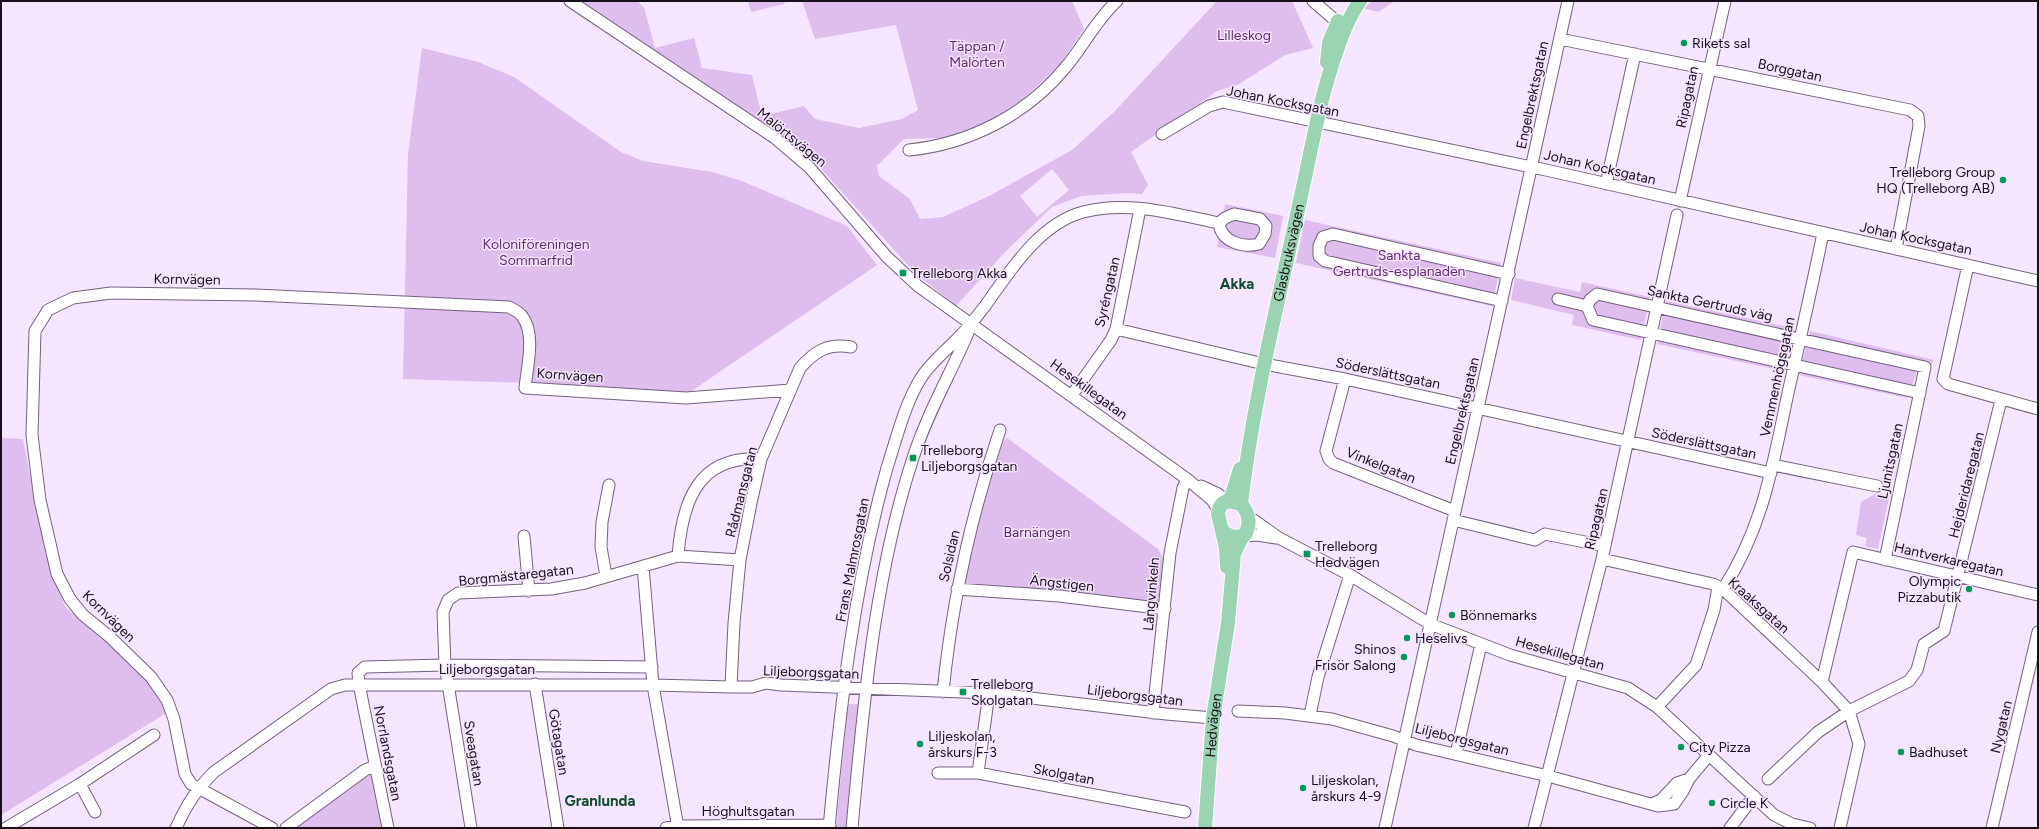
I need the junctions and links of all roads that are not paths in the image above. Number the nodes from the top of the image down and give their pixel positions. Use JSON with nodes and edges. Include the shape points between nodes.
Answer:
{"nodes":[{"id":1,"x":570,"y":1,"type":"edge"},
{"id":2,"x":1117,"y":1,"type":"edge"},
{"id":3,"x":1313,"y":1,"type":"edge"},
{"id":4,"x":1350,"y":1,"type":"edge"},
{"id":5,"x":1360,"y":1,"type":"edge"},
{"id":6,"x":1568,"y":1,"type":"edge"},
{"id":7,"x":1725,"y":1,"type":"edge"},
{"id":8,"x":1341,"y":26,"type":"junction"},
{"id":9,"x":1560,"y":39,"type":"junction"},
{"id":10,"x":1635,"y":54,"type":"junction"},
{"id":11,"x":1709,"y":68,"type":"junction"},
{"id":12,"x":1317,"y":123,"type":"junction"},
{"id":13,"x":1162,"y":134,"type":"dead end"},
{"id":14,"x":909,"y":150,"type":"dead end"},
{"id":15,"x":1532,"y":167,"type":"junction"},
{"id":16,"x":1606,"y":184,"type":"junction"},
{"id":17,"x":1680,"y":200,"type":"junction"},
{"id":18,"x":1140,"y":208,"type":"junction"},
{"id":19,"x":1677,"y":215,"type":"dead end"},
{"id":20,"x":1219,"y":224,"type":"dead end"},
{"id":21,"x":1823,"y":233,"type":"junction"},
{"id":22,"x":1896,"y":249,"type":"junction"},
{"id":23,"x":1968,"y":265,"type":"junction"},
{"id":24,"x":1509,"y":274,"type":"junction"},
{"id":25,"x":2038,"y":281,"type":"edge"},
{"id":26,"x":1558,"y":299,"type":"dead end"},
{"id":27,"x":1502,"y":301,"type":"junction"},
{"id":28,"x":1587,"y":306,"type":"junction"},
{"id":29,"x":1657,"y":307,"type":"junction"},
{"id":30,"x":972,"y":323,"type":"junction"},
{"id":31,"x":1116,"y":329,"type":"junction"},
{"id":32,"x":1652,"y":334,"type":"junction"},
{"id":33,"x":1800,"y":339,"type":"junction"},
{"id":34,"x":851,"y":347,"type":"dead end"},
{"id":35,"x":1264,"y":364,"type":"junction"},
{"id":36,"x":1794,"y":364,"type":"junction"},
{"id":37,"x":1925,"y":367,"type":"joint"},
{"id":38,"x":1345,"y":379,"type":"junction"},
{"id":39,"x":790,"y":390,"type":"junction"},
{"id":40,"x":1920,"y":393,"type":"junction"},
{"id":41,"x":1072,"y":395,"type":"junction"},
{"id":42,"x":2002,"y":400,"type":"junction"},
{"id":43,"x":1478,"y":409,"type":"junction"},
{"id":44,"x":2038,"y":409,"type":"edge"},
{"id":45,"x":1000,"y":430,"type":"dead end"},
{"id":46,"x":1628,"y":442,"type":"junction"},
{"id":47,"x":761,"y":459,"type":"junction"},
{"id":48,"x":1772,"y":469,"type":"junction"},
{"id":49,"x":1188,"y":479,"type":"junction"},
{"id":50,"x":609,"y":484,"type":"dead end"},
{"id":51,"x":1877,"y":486,"type":"dead end"},
{"id":52,"x":1233,"y":506,"type":"junction"},
{"id":53,"x":1454,"y":515,"type":"junction"},
{"id":54,"x":1222,"y":531,"type":"junction"},
{"id":55,"x":524,"y":536,"type":"dead end"},
{"id":56,"x":1243,"y":536,"type":"junction"},
{"id":57,"x":1279,"y":538,"type":"junction"},
{"id":58,"x":1605,"y":546,"type":"junction"},
{"id":59,"x":678,"y":556,"type":"junction"},
{"id":60,"x":1602,"y":559,"type":"junction"},
{"id":61,"x":740,"y":560,"type":"junction"},
{"id":62,"x":1885,"y":560,"type":"junction"},
{"id":63,"x":644,"y":566,"type":"junction"},
{"id":64,"x":1350,"y":575,"type":"junction"},
{"id":65,"x":606,"y":576,"type":"junction"},
{"id":66,"x":1959,"y":576,"type":"junction"},
{"id":67,"x":1720,"y":588,"type":"junction"},
{"id":68,"x":957,"y":589,"type":"junction"},
{"id":69,"x":528,"y":591,"type":"junction"},
{"id":70,"x":2038,"y":595,"type":"edge"},
{"id":71,"x":1734,"y":600,"type":"junction"},
{"id":72,"x":1165,"y":609,"type":"junction"},
{"id":73,"x":1714,"y":610,"type":"junction"},
{"id":74,"x":1228,"y":623,"type":"junction"},
{"id":75,"x":1430,"y":624,"type":"junction"},
{"id":76,"x":2038,"y":632,"type":"edge"},
{"id":77,"x":1481,"y":644,"type":"junction"},
{"id":78,"x":445,"y":665,"type":"junction"},
{"id":79,"x":652,"y":667,"type":"junction"},
{"id":80,"x":1573,"y":673,"type":"junction"},
{"id":81,"x":1822,"y":682,"type":"junction"},
{"id":82,"x":360,"y":684,"type":"junction"},
{"id":83,"x":447,"y":684,"type":"junction"},
{"id":84,"x":535,"y":684,"type":"junction"},
{"id":85,"x":653,"y":685,"type":"junction"},
{"id":86,"x":731,"y":687,"type":"junction"},
{"id":87,"x":844,"y":688,"type":"junction"},
{"id":88,"x":867,"y":689,"type":"junction"},
{"id":89,"x":943,"y":692,"type":"junction"},
{"id":90,"x":989,"y":693,"type":"junction"},
{"id":91,"x":1657,"y":707,"type":"junction"},
{"id":92,"x":1238,"y":711,"type":"dead end"},
{"id":93,"x":1849,"y":711,"type":"junction"},
{"id":94,"x":1153,"y":712,"type":"junction"},
{"id":95,"x":1310,"y":716,"type":"junction"},
{"id":96,"x":1213,"y":718,"type":"junction"},
{"id":97,"x":154,"y":735,"type":"dead end"},
{"id":98,"x":1404,"y":740,"type":"junction"},
{"id":99,"x":1456,"y":754,"type":"junction"},
{"id":100,"x":1709,"y":755,"type":"junction"},
{"id":101,"x":375,"y":766,"type":"junction"},
{"id":102,"x":938,"y":773,"type":"dead end"},
{"id":103,"x":978,"y":773,"type":"junction"},
{"id":104,"x":1548,"y":776,"type":"junction"},
{"id":105,"x":1768,"y":779,"type":"dead end"},
{"id":106,"x":80,"y":784,"type":"junction"},
{"id":107,"x":198,"y":788,"type":"junction"},
{"id":108,"x":1754,"y":796,"type":"junction"},
{"id":109,"x":95,"y":812,"type":"dead end"},
{"id":110,"x":1185,"y":812,"type":"dead end"},
{"id":111,"x":258,"y":825,"type":"edge"},
{"id":112,"x":674,"y":827,"type":"edge"},
{"id":113,"x":829,"y":827,"type":"edge"},
{"id":114,"x":6,"y":828,"type":"edge"},
{"id":115,"x":176,"y":828,"type":"edge"},
{"id":116,"x":272,"y":828,"type":"edge"},
{"id":117,"x":286,"y":828,"type":"edge"},
{"id":118,"x":388,"y":828,"type":"edge"},
{"id":119,"x":471,"y":828,"type":"edge"},
{"id":120,"x":558,"y":828,"type":"edge"},
{"id":121,"x":852,"y":828,"type":"edge"},
{"id":122,"x":1205,"y":828,"type":"edge"},
{"id":123,"x":1385,"y":828,"type":"edge"},
{"id":124,"x":1534,"y":828,"type":"edge"},
{"id":125,"x":1730,"y":828,"type":"edge"},
{"id":126,"x":1810,"y":828,"type":"edge"},
{"id":127,"x":1840,"y":828,"type":"edge"},
{"id":128,"x":1992,"y":828,"type":"edge"}],
"edges":[{"from":1,"to":30,"type":"street","name":"Malörtsvägen","via":[[775,138],[809,166],[903,273]]},
{"from":2,"to":14,"type":"street","via":[[1064,69],[1019,111],[992,127],[965,138]]},
{"from":3,"to":8,"type":"street"},
{"from":4,"to":8,"type":"main road","name":"Glasbruksvägen"},
{"from":5,"to":8,"type":"main road","name":"Glasbruksvägen"},
{"from":6,"to":9,"type":"street","name":"Engelbrektsgatan"},
{"from":7,"to":11,"type":"street","name":"Ripagatan"},
{"from":8,"to":12,"type":"main road","name":"Glasbruksvägen"},
{"from":9,"to":10,"type":"street","name":"Borggatan"},
{"from":9,"to":15,"type":"street","name":"Engelbrektsgatan"},
{"from":10,"to":11,"type":"street","name":"Borggatan"},
{"from":10,"to":16,"type":"street"},
{"from":11,"to":17,"type":"street","name":"Ripagatan"},
{"from":11,"to":22,"type":"street","name":"Borggatan","via":[[1910,110],[1918,116],[1919,126]]},
{"from":12,"to":13,"type":"street","name":"Johan Kocksgatan","via":[[1223,102],[1209,106]]},
{"from":12,"to":15,"type":"street","name":"Johan Kocksgatan"},
{"from":12,"to":35,"type":"main road","name":"Glasbruksvägen"},
{"from":15,"to":16,"type":"street","name":"Johan Kocksgatan"},
{"from":15,"to":24,"type":"street","name":"Engelbrektsgatan"},
{"from":16,"to":17,"type":"street","name":"Johan Kocksgatan"},
{"from":17,"to":21,"type":"street","name":"Johan Kocksgatan"},
{"from":18,"to":20,"type":"street","name":"Frans Malmrosgatan"},
{"from":18,"to":30,"type":"street","name":"Frans Malmrosgatan","via":[[1114,206],[1082,212],[1055,225],[1034,243]]},
{"from":18,"to":31,"type":"street","name":"Syréngatan"},
{"from":19,"to":29,"type":"street","name":"Ripagatan"},
{"from":21,"to":22,"type":"street","name":"Johan Kocksgatan"},
{"from":21,"to":33,"type":"street","name":"Vemmenhögsgatan"},
{"from":22,"to":23,"type":"street","name":"Johan Kocksgatan"},
{"from":23,"to":25,"type":"street","name":"Johan Kocksgatan"},
{"from":23,"to":42,"type":"street","via":[[1943,379],[1948,384]]},
{"from":24,"to":27,"type":"street","name":"Engelbrektsgatan"},
{"from":24,"to":27,"type":"street","via":[[1333,234],[1323,237],[1319,246],[1319,256],[1325,262]]},
{"from":26,"to":28,"type":"street"},
{"from":27,"to":43,"type":"street","name":"Engelbrektsgatan"},
{"from":28,"to":29,"type":"street","name":"Sankta Gertruds väg","via":[[1597,294]]},
{"from":28,"to":32,"type":"street","via":[[1593,320]]},
{"from":29,"to":32,"type":"street","name":"Ripagatan"},
{"from":29,"to":33,"type":"street","name":"Sankta Gertruds väg"},
{"from":30,"to":41,"type":"street","name":"Hesekillegatan"},
{"from":30,"to":87,"type":"street","name":"Frans Malmrosgatan","via":[[921,378],[906,411],[880,494],[867,551]]},
{"from":30,"to":88,"type":"street","name":"Frans Malmrosgatan","via":[[925,422],[905,483],[878,608]]},
{"from":31,"to":35,"type":"street","name":"Söderslättsgatan"},
{"from":31,"to":41,"type":"street","name":"Syréngatan"},
{"from":32,"to":36,"type":"street"},
{"from":32,"to":46,"type":"street","name":"Ripagatan"},
{"from":33,"to":36,"type":"street","name":"Vemmenhögsgatan"},
{"from":33,"to":37,"type":"street","name":"Sankta Gertruds väg"},
{"from":34,"to":39,"type":"street","name":"Rådmansgatan","via":[[837,345],[823,349],[809,358],[800,368]]},
{"from":35,"to":38,"type":"street","name":"Söderslättsgatan"},
{"from":35,"to":52,"type":"main road","name":"Glasbruksvägen"},
{"from":36,"to":40,"type":"street"},
{"from":36,"to":48,"type":"street","name":"Vemmenhögsgatan"},
{"from":37,"to":40,"type":"street","name":"Ljunitsgatan"},
{"from":38,"to":43,"type":"street","name":"Söderslättsgatan"},
{"from":38,"to":53,"type":"street","name":"Vinkelgatan","via":[[1326,451],[1329,459],[1333,463]]},
{"from":39,"to":47,"type":"street","name":"Rådmansgatan"},
{"from":39,"to":107,"type":"street","name":"Kornvägen","via":[[686,398],[525,388],[529,341],[527,328],[522,316],[509,307],[256,295],[111,293],[73,298],[48,310],[35,331],[32,435],[40,500],[57,574],[70,599],[83,615],[151,677],[167,700],[174,719],[185,774],[191,784]]},
{"from":40,"to":62,"type":"street","name":"Ljunitsgatan"},
{"from":41,"to":49,"type":"street","name":"Hesekillegatan"},
{"from":42,"to":44,"type":"street"},
{"from":42,"to":66,"type":"street","name":"Hejderidaregatan"},
{"from":43,"to":46,"type":"street","name":"Söderslättsgatan"},
{"from":43,"to":53,"type":"street","name":"Engelbrektsgatan"},
{"from":45,"to":68,"type":"street","name":"Solsidan","via":[[976,510]]},
{"from":46,"to":48,"type":"street","name":"Söderslättsgatan"},
{"from":46,"to":58,"type":"street","name":"Ripagatan"},
{"from":47,"to":59,"type":"street","via":[[746,458],[725,462],[705,476],[693,492],[684,513]]},
{"from":47,"to":61,"type":"street","name":"Rådmansgatan"},
{"from":48,"to":51,"type":"street","name":"Söderslättsgatan"},
{"from":48,"to":67,"type":"street","name":"Vemmenhögsgatan","via":[[1758,520],[1748,545],[1737,567]]},
{"from":49,"to":52,"type":"street","name":"Hesekillegatan","via":[[1218,494]]},
{"from":49,"to":72,"type":"street","name":"Långvinkeln","via":[[1170,553]]},
{"from":50,"to":65,"type":"street","via":[[600,547]]},
{"from":52,"to":54,"type":"main road","name":"Hedvägen"},
{"from":52,"to":56,"type":"main road","name":"Hedvägen","via":[[1248,526]]},
{"from":52,"to":57,"type":"street","name":"Hesekillegatan"},
{"from":53,"to":58,"type":"street","name":"Vinkelgatan","via":[[1535,540],[1545,534]]},
{"from":53,"to":75,"type":"street","name":"Engelbrektsgatan"},
{"from":54,"to":56,"type":"main road","via":[[1232,537]]},
{"from":54,"to":74,"type":"main road","name":"Hedvägen","via":[[1226,548]]},
{"from":55,"to":69,"type":"street"},
{"from":56,"to":57,"type":"street","name":"Hesekillegatan"},
{"from":56,"to":74,"type":"main road","name":"Hedvägen","via":[[1234,554]]},
{"from":57,"to":64,"type":"street","name":"Hesekillegatan"},
{"from":58,"to":60,"type":"street","name":"Ripagatan"},
{"from":59,"to":61,"type":"street","name":"Borgmästaregatan"},
{"from":59,"to":63,"type":"street","name":"Borgmästaregatan"},
{"from":60,"to":67,"type":"street","name":"Kraaksgatan","via":[[1713,584]]},
{"from":60,"to":80,"type":"street","name":"Ripagatan"},
{"from":61,"to":86,"type":"street","name":"Rådmansgatan"},
{"from":62,"to":66,"type":"street","name":"Hantverkaregatan"},
{"from":62,"to":81,"type":"street","name":"Hantverkaregatan","via":[[1853,552]]},
{"from":63,"to":65,"type":"street","name":"Borgmästaregatan"},
{"from":63,"to":79,"type":"street"},
{"from":64,"to":75,"type":"street","name":"Hesekillegatan"},
{"from":64,"to":95,"type":"street","via":[[1318,676]]},
{"from":65,"to":69,"type":"street","name":"Borgmästaregatan","via":[[585,583]]},
{"from":66,"to":70,"type":"street","name":"Hantverkaregatan"},
{"from":66,"to":93,"type":"street","name":"Hejderidaregatan","via":[[1944,632],[1924,644],[1917,670],[1909,681]]},
{"from":67,"to":71,"type":"street","name":"Kraaksgatan"},
{"from":67,"to":73,"type":"street","name":"Vemmenhögsgatan"},
{"from":68,"to":72,"type":"street","name":"Ängstigen","via":[[1059,596]]},
{"from":68,"to":89,"type":"street","name":"Solsidan"},
{"from":69,"to":78,"type":"street","name":"Borgmästaregatan","via":[[458,593],[448,600],[443,612]]},
{"from":71,"to":73,"type":"street"},
{"from":71,"to":81,"type":"street","name":"Kraaksgatan"},
{"from":72,"to":94,"type":"street","name":"Långvinkeln"},
{"from":73,"to":91,"type":"street","name":"Vemmenhögsgatan","via":[[1696,665]]},
{"from":74,"to":96,"type":"main road","name":"Hedvägen"},
{"from":75,"to":77,"type":"street","name":"Hesekillegatan"},
{"from":75,"to":98,"type":"street","name":"Engelbrektsgatan"},
{"from":76,"to":128,"type":"street","name":"Nygatan"},
{"from":77,"to":80,"type":"street","name":"Hesekillegatan"},
{"from":77,"to":99,"type":"street"},
{"from":78,"to":79,"type":"street","name":"Liljeborgsgatan"},
{"from":78,"to":82,"type":"street","name":"Liljeborgsgatan","via":[[365,668],[358,673]]},
{"from":78,"to":83,"type":"street","name":"Borgmästaregatan"},
{"from":79,"to":85,"type":"street"},
{"from":80,"to":91,"type":"street","name":"Hesekillegatan","via":[[1628,688]]},
{"from":80,"to":104,"type":"street","name":"Ripagatan"},
{"from":81,"to":93,"type":"street","name":"Kraaksgatan"},
{"from":82,"to":83,"type":"street","name":"Liljeborgsgatan"},
{"from":82,"to":101,"type":"street","name":"Norrlandsgatan"},
{"from":82,"to":107,"type":"street","name":"Liljeborgsgatan","via":[[331,689],[214,772]]},
{"from":83,"to":84,"type":"street","name":"Liljeborgsgatan"},
{"from":83,"to":119,"type":"street","name":"Sveagatan"},
{"from":84,"to":85,"type":"street","name":"Liljeborgsgatan"},
{"from":84,"to":120,"type":"street","name":"Götagatan"},
{"from":85,"to":86,"type":"street","name":"Liljeborgsgatan"},
{"from":85,"to":112,"type":"street"},
{"from":86,"to":87,"type":"street","name":"Liljeborgsgatan","via":[[752,687],[766,683],[781,686]]},
{"from":87,"to":88,"type":"street","name":"Liljeborgsgatan"},
{"from":87,"to":113,"type":"street","name":"Frans Malmrosgatan"},
{"from":88,"to":89,"type":"street","name":"Liljeborgsgatan"},
{"from":88,"to":121,"type":"street","name":"Frans Malmrosgatan"},
{"from":89,"to":90,"type":"street","name":"Liljeborgsgatan"},
{"from":90,"to":94,"type":"street","name":"Liljeborgsgatan"},
{"from":90,"to":103,"type":"street"},
{"from":91,"to":100,"type":"street","name":"Hesekillegatan"},
{"from":92,"to":95,"type":"street","name":"Liljeborgsgatan"},
{"from":93,"to":105,"type":"street","name":"Hejderidaregatan","via":[[1818,732]]},
{"from":93,"to":127,"type":"street","via":[[1859,744]]},
{"from":94,"to":96,"type":"street","name":"Liljeborgsgatan"},
{"from":95,"to":98,"type":"street","name":"Liljeborgsgatan","via":[[1332,719]]},
{"from":96,"to":122,"type":"main road","name":"Hedvägen"},
{"from":97,"to":106,"type":"street"},
{"from":98,"to":99,"type":"street","name":"Liljeborgsgatan"},
{"from":98,"to":123,"type":"street","name":"Engelbrektsgatan"},
{"from":99,"to":104,"type":"street","name":"Liljeborgsgatan"},
{"from":100,"to":104,"type":"street","name":"Liljeborgsgatan","via":[[1689,779],[1677,783],[1661,800],[1652,804]]},
{"from":100,"to":108,"type":"street","name":"Hesekillegatan"},
{"from":101,"to":117,"type":"street","via":[[365,770]]},
{"from":101,"to":118,"type":"street","name":"Norrlandsgatan"},
{"from":102,"to":103,"type":"street","name":"Skolgatan"},
{"from":103,"to":110,"type":"street","name":"Skolgatan"},
{"from":104,"to":124,"type":"street","name":"Ripagatan"},
{"from":106,"to":109,"type":"street"},
{"from":106,"to":114,"type":"street"},
{"from":107,"to":111,"type":"street"},
{"from":107,"to":115,"type":"street","name":"Liljeborgsgatan","via":[[187,803]]},
{"from":108,"to":125,"type":"street"},
{"from":108,"to":126,"type":"street","name":"Hesekillegatan","via":[[1774,815],[1792,824]]},
{"from":111,"to":116,"type":"street"},
{"from":112,"to":113,"type":"street","name":"Höghultsgatan"}]}
